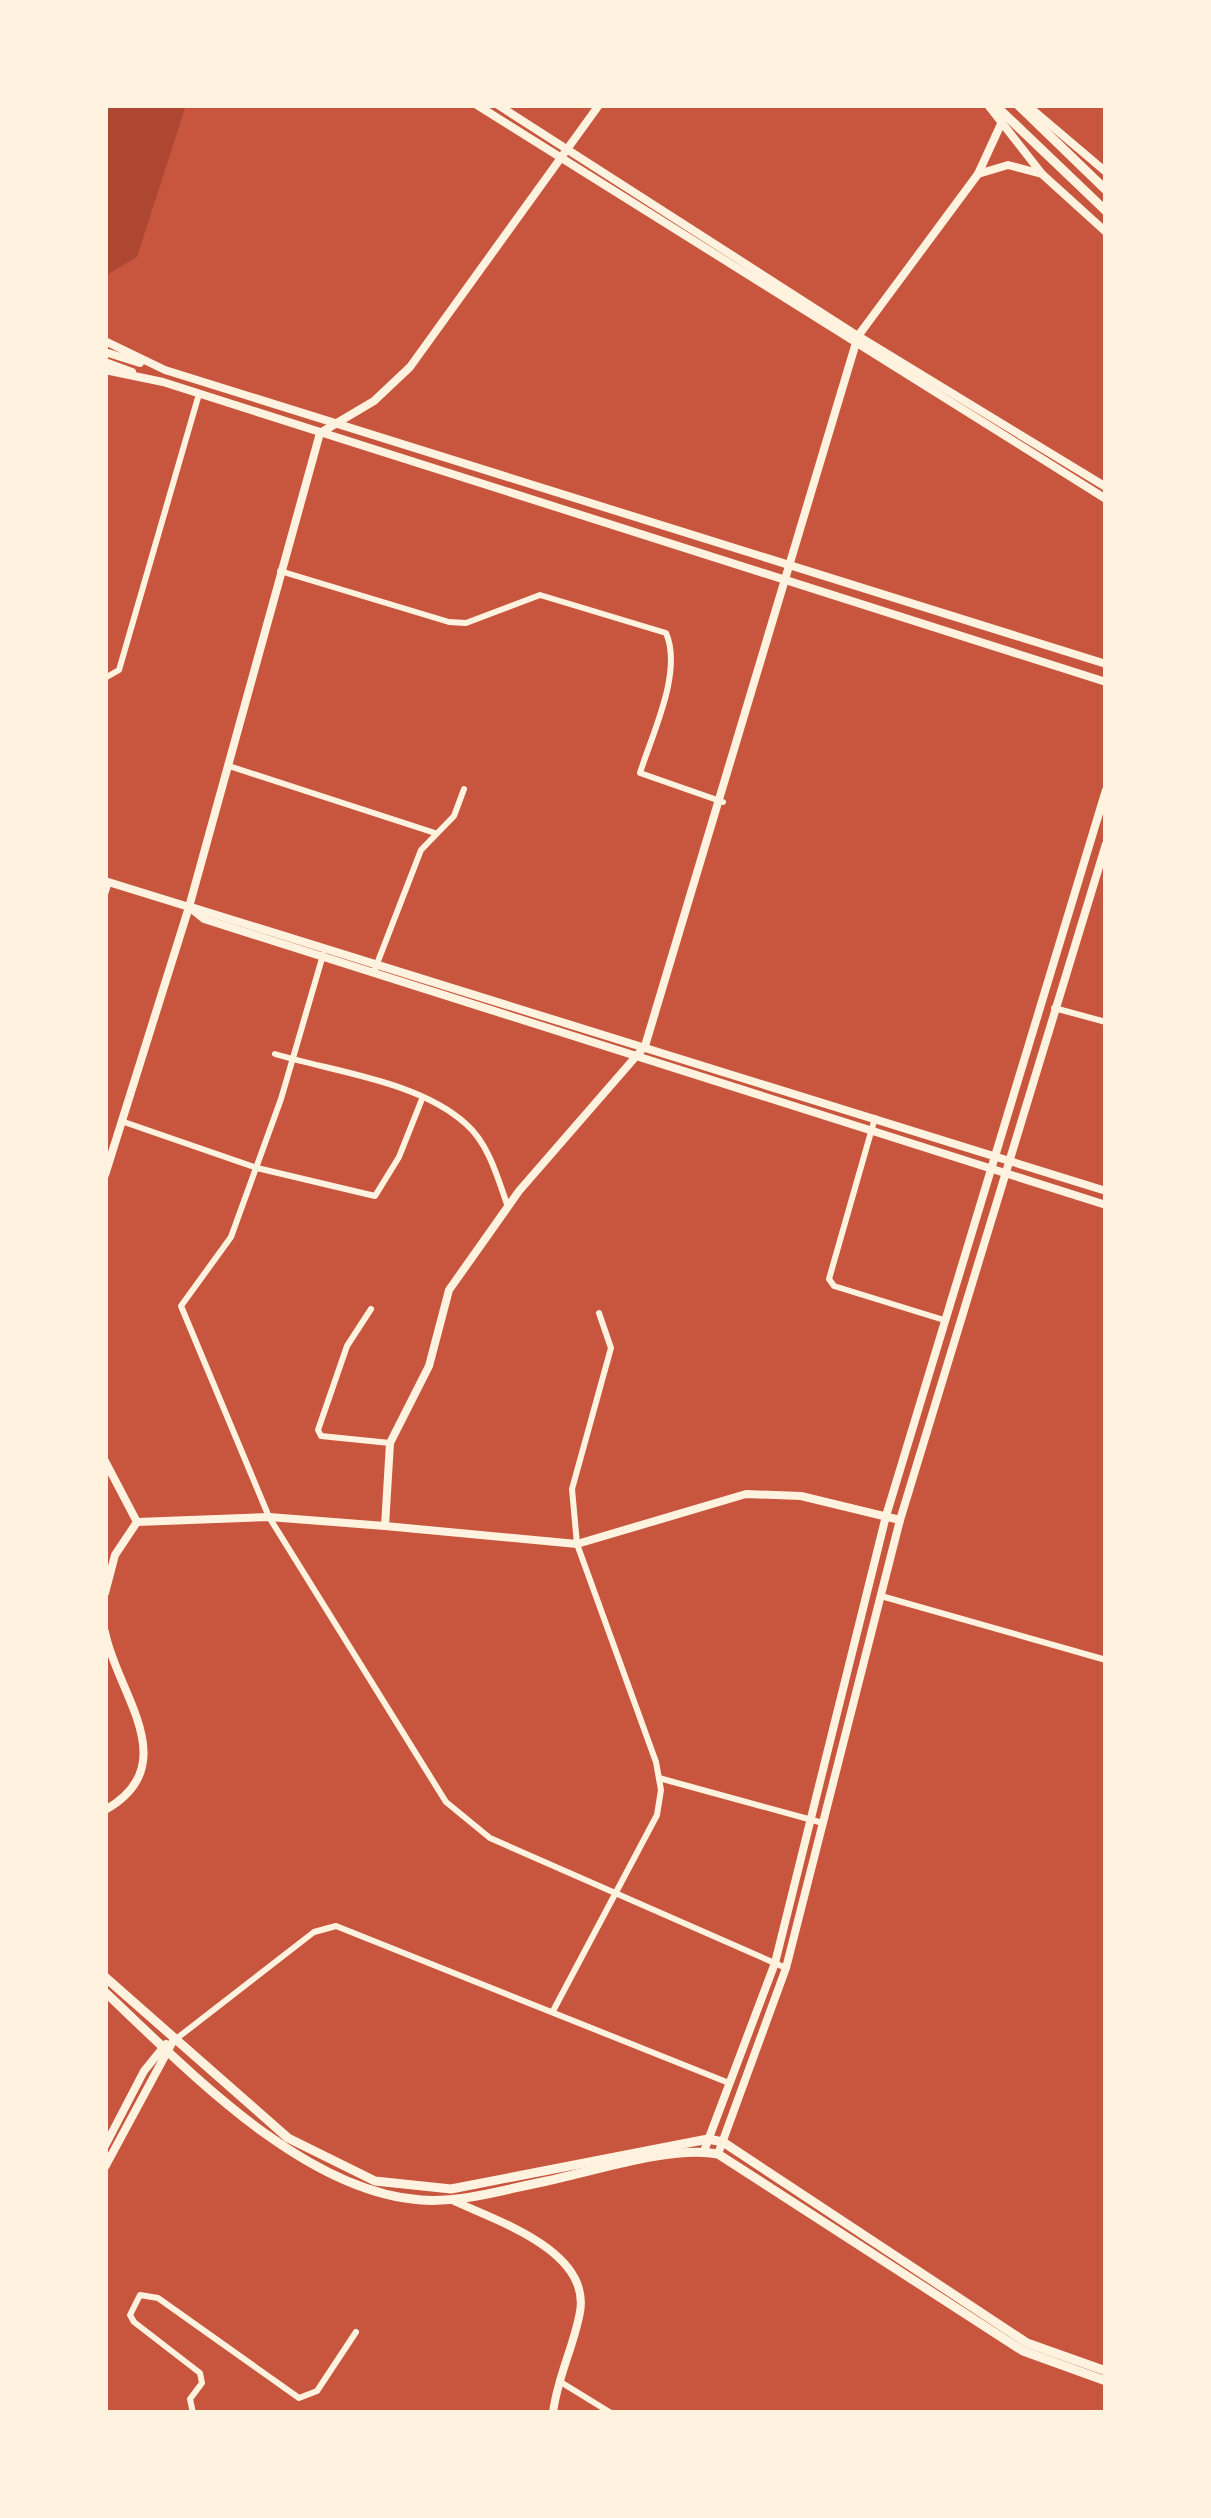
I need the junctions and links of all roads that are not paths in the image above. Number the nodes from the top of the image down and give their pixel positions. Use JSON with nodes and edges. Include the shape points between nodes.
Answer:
{"nodes":[{"id":1,"x":477,"y":105,"type":"edge"},
{"id":2,"x":498,"y":105,"type":"edge"},
{"id":3,"x":599,"y":105,"type":"edge"},
{"id":4,"x":992,"y":105,"type":"edge"},
{"id":5,"x":1018,"y":105,"type":"edge"},
{"id":6,"x":1027,"y":105,"type":"edge"},
{"id":7,"x":1001,"y":124,"type":"junction"},
{"id":8,"x":565,"y":155,"type":"junction"},
{"id":9,"x":1106,"y":172,"type":"edge"},
{"id":10,"x":1042,"y":174,"type":"junction"},
{"id":11,"x":978,"y":175,"type":"junction"},
{"id":12,"x":1106,"y":190,"type":"edge"},
{"id":13,"x":1106,"y":211,"type":"edge"},
{"id":14,"x":1106,"y":232,"type":"edge"},
{"id":15,"x":105,"y":341,"type":"edge"},
{"id":16,"x":856,"y":341,"type":"junction"},
{"id":17,"x":105,"y":352,"type":"edge"},
{"id":18,"x":105,"y":366,"type":"edge"},
{"id":19,"x":165,"y":370,"type":"junction"},
{"id":20,"x":199,"y":394,"type":"junction"},
{"id":21,"x":337,"y":425,"type":"junction"},
{"id":22,"x":320,"y":433,"type":"junction"},
{"id":23,"x":1106,"y":487,"type":"edge"},
{"id":24,"x":1106,"y":499,"type":"edge"},
{"id":25,"x":280,"y":571,"type":"junction"},
{"id":26,"x":789,"y":573,"type":"junction"},
{"id":27,"x":1106,"y":664,"type":"edge"},
{"id":28,"x":105,"y":679,"type":"edge"},
{"id":29,"x":1106,"y":682,"type":"edge"},
{"id":30,"x":229,"y":766,"type":"junction"},
{"id":31,"x":464,"y":789,"type":"dead end"},
{"id":32,"x":1106,"y":790,"type":"edge"},
{"id":33,"x":722,"y":802,"type":"junction"},
{"id":34,"x":435,"y":833,"type":"junction"},
{"id":35,"x":1106,"y":844,"type":"edge"},
{"id":36,"x":107,"y":881,"type":"edge"},
{"id":37,"x":105,"y":894,"type":"edge"},
{"id":38,"x":189,"y":907,"type":"junction"},
{"id":39,"x":325,"y":951,"type":"junction"},
{"id":40,"x":376,"y":961,"type":"junction"},
{"id":41,"x":374,"y":972,"type":"junction"},
{"id":42,"x":1054,"y":1008,"type":"junction"},
{"id":43,"x":1106,"y":1022,"type":"edge"},
{"id":44,"x":645,"y":1046,"type":"junction"},
{"id":45,"x":275,"y":1054,"type":"dead end"},
{"id":46,"x":636,"y":1058,"type":"junction"},
{"id":47,"x":294,"y":1059,"type":"junction"},
{"id":48,"x":422,"y":1099,"type":"junction"},
{"id":49,"x":875,"y":1118,"type":"junction"},
{"id":50,"x":124,"y":1122,"type":"junction"},
{"id":51,"x":871,"y":1132,"type":"junction"},
{"id":52,"x":993,"y":1156,"type":"junction"},
{"id":53,"x":1006,"y":1160,"type":"junction"},
{"id":54,"x":257,"y":1168,"type":"junction"},
{"id":55,"x":989,"y":1168,"type":"junction"},
{"id":56,"x":1003,"y":1173,"type":"junction"},
{"id":57,"x":105,"y":1175,"type":"edge"},
{"id":58,"x":1106,"y":1191,"type":"edge"},
{"id":59,"x":1106,"y":1204,"type":"edge"},
{"id":60,"x":508,"y":1207,"type":"junction"},
{"id":61,"x":371,"y":1309,"type":"dead end"},
{"id":62,"x":599,"y":1313,"type":"dead end"},
{"id":63,"x":944,"y":1320,"type":"junction"},
{"id":64,"x":390,"y":1443,"type":"junction"},
{"id":65,"x":105,"y":1462,"type":"edge"},
{"id":66,"x":886,"y":1516,"type":"junction"},
{"id":67,"x":269,"y":1517,"type":"junction"},
{"id":68,"x":900,"y":1520,"type":"junction"},
{"id":69,"x":136,"y":1522,"type":"junction"},
{"id":70,"x":385,"y":1526,"type":"junction"},
{"id":71,"x":577,"y":1544,"type":"junction"},
{"id":72,"x":105,"y":1593,"type":"edge"},
{"id":73,"x":881,"y":1596,"type":"junction"},
{"id":74,"x":105,"y":1633,"type":"edge"},
{"id":75,"x":1106,"y":1660,"type":"edge"},
{"id":76,"x":659,"y":1778,"type":"junction"},
{"id":77,"x":105,"y":1810,"type":"edge"},
{"id":78,"x":812,"y":1820,"type":"junction"},
{"id":79,"x":825,"y":1824,"type":"junction"},
{"id":80,"x":616,"y":1894,"type":"junction"},
{"id":81,"x":775,"y":1963,"type":"junction"},
{"id":82,"x":787,"y":1968,"type":"junction"},
{"id":83,"x":105,"y":1977,"type":"edge"},
{"id":84,"x":105,"y":1992,"type":"edge"},
{"id":85,"x":553,"y":2011,"type":"junction"},
{"id":86,"x":168,"y":2046,"type":"junction"},
{"id":87,"x":729,"y":2083,"type":"junction"},
{"id":88,"x":708,"y":2139,"type":"junction"},
{"id":89,"x":723,"y":2142,"type":"junction"},
{"id":90,"x":105,"y":2146,"type":"edge"},
{"id":91,"x":704,"y":2151,"type":"junction"},
{"id":92,"x":718,"y":2153,"type":"junction"},
{"id":93,"x":105,"y":2167,"type":"edge"},
{"id":94,"x":452,"y":2200,"type":"junction"},
{"id":95,"x":356,"y":2332,"type":"dead end"},
{"id":96,"x":1106,"y":2371,"type":"edge"},
{"id":97,"x":559,"y":2381,"type":"junction"},
{"id":98,"x":1106,"y":2381,"type":"edge"},
{"id":99,"x":193,"y":2413,"type":"edge"},
{"id":100,"x":553,"y":2413,"type":"edge"},
{"id":101,"x":611,"y":2413,"type":"edge"}],
"edges":[{"from":1,"to":8,"type":"street"},
{"from":2,"to":8,"type":"street"},
{"from":3,"to":8,"type":"street"},
{"from":4,"to":7,"type":"street"},
{"from":4,"to":13,"type":"main road"},
{"from":5,"to":12,"type":"main road"},
{"from":6,"to":9,"type":"street"},
{"from":7,"to":10,"type":"street"},
{"from":7,"to":11,"type":"street"},
{"from":8,"to":16,"type":"street"},
{"from":8,"to":21,"type":"street","via":[[410,367]]},
{"from":10,"to":11,"type":"street","via":[[1008,165]]},
{"from":10,"to":14,"type":"street"},
{"from":11,"to":16,"type":"street"},
{"from":15,"to":19,"type":"street"},
{"from":16,"to":23,"type":"street"},
{"from":16,"to":24,"type":"street"},
{"from":16,"to":26,"type":"street"},
{"from":17,"to":19,"type":"street"},
{"from":18,"to":20,"type":"street"},
{"from":19,"to":21,"type":"street"},
{"from":20,"to":22,"type":"street"},
{"from":20,"to":28,"type":"street","via":[[118,670]]},
{"from":21,"to":22,"type":"street"},
{"from":21,"to":26,"type":"street"},
{"from":22,"to":25,"type":"street"},
{"from":22,"to":26,"type":"street"},
{"from":25,"to":30,"type":"street"},
{"from":25,"to":33,"type":"street","via":[[449,622],[540,595],[666,633],[665,692],[640,773]]},
{"from":26,"to":27,"type":"street"},
{"from":26,"to":29,"type":"street"},
{"from":26,"to":33,"type":"street"},
{"from":30,"to":34,"type":"street"},
{"from":30,"to":38,"type":"street"},
{"from":31,"to":34,"type":"street","via":[[454,816]]},
{"from":32,"to":52,"type":"street"},
{"from":33,"to":44,"type":"street"},
{"from":34,"to":40,"type":"street"},
{"from":35,"to":42,"type":"street"},
{"from":36,"to":37,"type":"street"},
{"from":36,"to":38,"type":"street"},
{"from":38,"to":39,"type":"street","via":[[204,919]]},
{"from":38,"to":50,"type":"street"},
{"from":39,"to":40,"type":"street"},
{"from":39,"to":41,"type":"street"},
{"from":39,"to":47,"type":"street"},
{"from":40,"to":41,"type":"street"},
{"from":40,"to":44,"type":"street"},
{"from":41,"to":46,"type":"street"},
{"from":42,"to":43,"type":"street"},
{"from":42,"to":53,"type":"street"},
{"from":44,"to":46,"type":"street"},
{"from":44,"to":49,"type":"street"},
{"from":45,"to":47,"type":"street"},
{"from":46,"to":51,"type":"street"},
{"from":46,"to":60,"type":"street"},
{"from":47,"to":48,"type":"street"},
{"from":47,"to":54,"type":"street"},
{"from":48,"to":54,"type":"street","via":[[380,1194]]},
{"from":48,"to":60,"type":"street","via":[[468,1125]]},
{"from":49,"to":51,"type":"street"},
{"from":49,"to":52,"type":"street"},
{"from":50,"to":54,"type":"street"},
{"from":50,"to":57,"type":"street"},
{"from":51,"to":55,"type":"street"},
{"from":51,"to":63,"type":"street","via":[[829,1279]]},
{"from":52,"to":53,"type":"street"},
{"from":52,"to":55,"type":"street"},
{"from":53,"to":56,"type":"street"},
{"from":53,"to":58,"type":"street"},
{"from":54,"to":67,"type":"street","via":[[232,1237],[181,1306]]},
{"from":55,"to":56,"type":"street"},
{"from":55,"to":63,"type":"street"},
{"from":56,"to":59,"type":"street"},
{"from":56,"to":68,"type":"street"},
{"from":60,"to":64,"type":"street","via":[[449,1290],[429,1366]]},
{"from":61,"to":64,"type":"street","via":[[347,1346],[318,1430]]},
{"from":62,"to":71,"type":"street","via":[[611,1348],[572,1489]]},
{"from":63,"to":66,"type":"street"},
{"from":64,"to":70,"type":"street"},
{"from":65,"to":69,"type":"street"},
{"from":66,"to":68,"type":"street"},
{"from":66,"to":71,"type":"street","via":[[801,1496],[746,1495]]},
{"from":66,"to":78,"type":"street"},
{"from":67,"to":69,"type":"street"},
{"from":67,"to":70,"type":"street"},
{"from":67,"to":80,"type":"street","via":[[446,1802],[490,1838]]},
{"from":68,"to":73,"type":"street"},
{"from":69,"to":72,"type":"street","via":[[115,1555]]},
{"from":70,"to":71,"type":"street"},
{"from":71,"to":76,"type":"street"},
{"from":73,"to":75,"type":"street"},
{"from":73,"to":79,"type":"street"},
{"from":74,"to":77,"type":"street","via":[[138,1710],[141,1766],[132,1791]]},
{"from":76,"to":78,"type":"street"},
{"from":76,"to":80,"type":"street","via":[[656,1815]]},
{"from":78,"to":79,"type":"street"},
{"from":78,"to":81,"type":"street"},
{"from":79,"to":82,"type":"street"},
{"from":80,"to":81,"type":"street"},
{"from":80,"to":85,"type":"street"},
{"from":81,"to":82,"type":"street"},
{"from":81,"to":87,"type":"street"},
{"from":82,"to":89,"type":"street"},
{"from":83,"to":86,"type":"main road"},
{"from":84,"to":86,"type":"main road"},
{"from":85,"to":86,"type":"street","via":[[336,1925],[314,1933]]},
{"from":85,"to":87,"type":"street"},
{"from":86,"to":88,"type":"main road","via":[[302,2147],[395,2186],[451,2189]]},
{"from":86,"to":90,"type":"street"},
{"from":86,"to":93,"type":"street"},
{"from":86,"to":94,"type":"main road","via":[[280,2144],[330,2174],[394,2197]]},
{"from":87,"to":88,"type":"street"},
{"from":88,"to":89,"type":"main road"},
{"from":88,"to":91,"type":"street"},
{"from":89,"to":92,"type":"street"},
{"from":89,"to":96,"type":"main road","via":[[1027,2343]]},
{"from":91,"to":92,"type":"main road"},
{"from":91,"to":94,"type":"main road"},
{"from":92,"to":98,"type":"main road","via":[[1023,2351]]},
{"from":94,"to":97,"type":"street","via":[[532,2238],[578,2288],[580,2312]]},
{"from":95,"to":99,"type":"street","via":[[316,2391],[299,2398],[158,2298],[140,2295],[134,2322],[200,2373]]},
{"from":97,"to":100,"type":"street"},
{"from":97,"to":101,"type":"street"}]}
